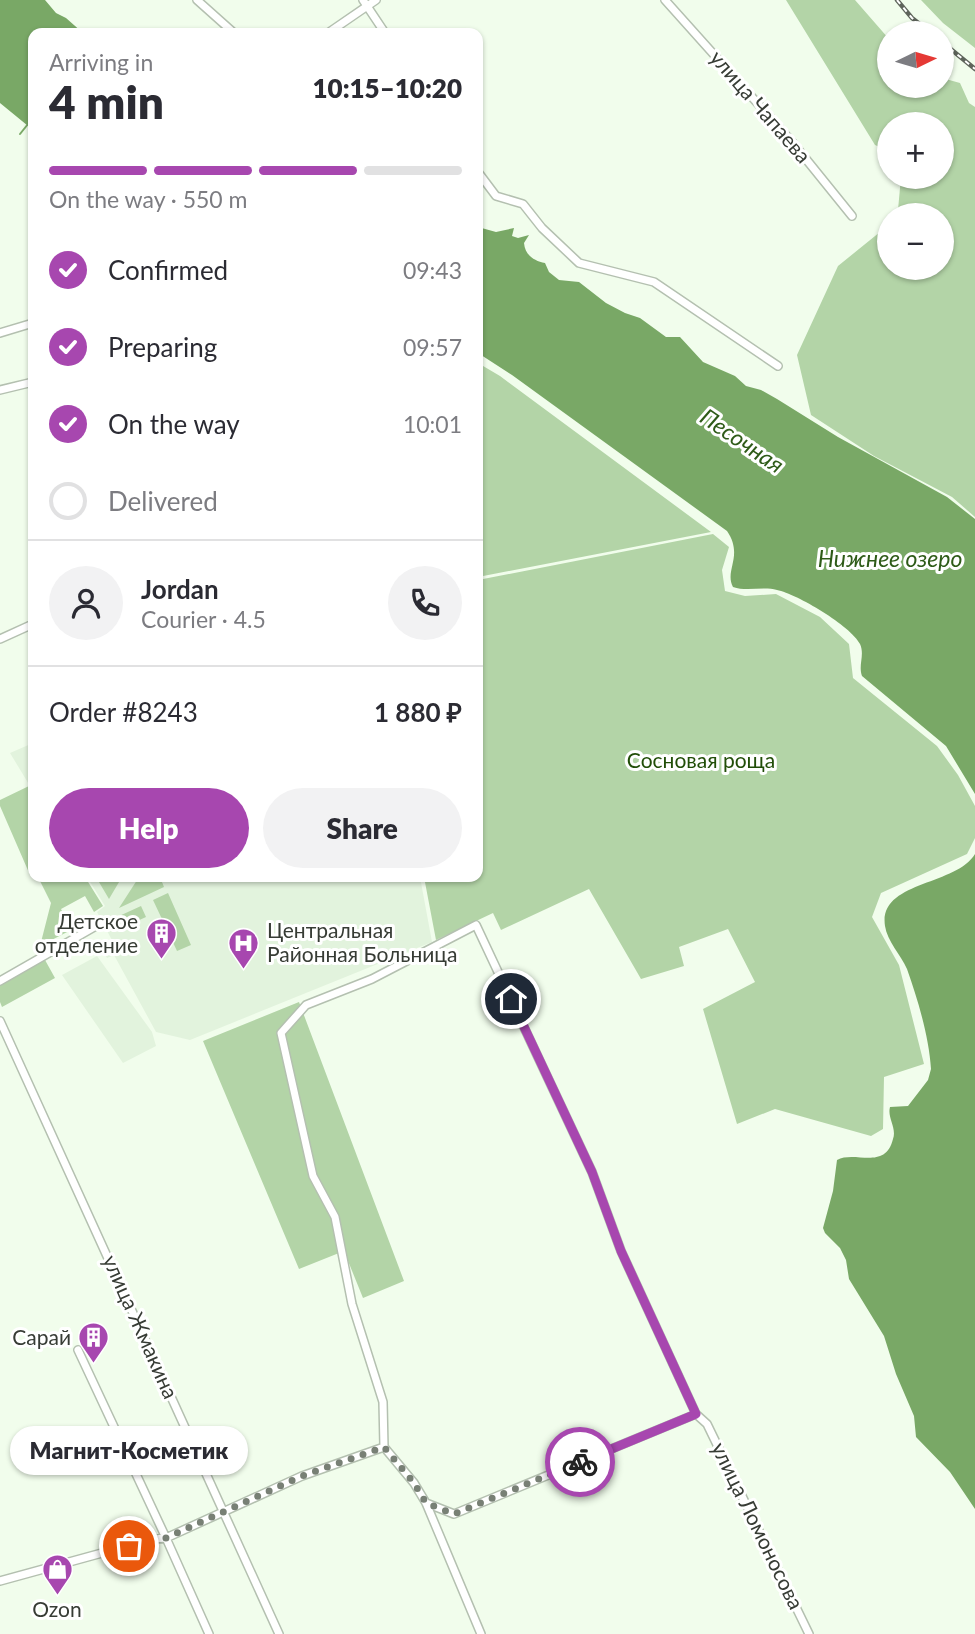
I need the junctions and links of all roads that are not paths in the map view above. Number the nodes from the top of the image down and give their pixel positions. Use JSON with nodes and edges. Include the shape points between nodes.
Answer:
{"nodes":[{"id":1,"x":197,"y":0,"type":"edge"},
{"id":2,"x":376,"y":0,"type":"edge"},
{"id":3,"x":665,"y":0,"type":"edge"},
{"id":4,"x":365,"y":3,"type":"edge"},
{"id":5,"x":228,"y":28,"type":"edge"},
{"id":6,"x":334,"y":28,"type":"edge"},
{"id":7,"x":382,"y":28,"type":"edge"},
{"id":8,"x":483,"y":179,"type":"edge"},
{"id":9,"x":852,"y":216,"type":"dead end"},
{"id":10,"x":28,"y":325,"type":"edge"},
{"id":11,"x":0,"y":333,"type":"edge"},
{"id":12,"x":778,"y":366,"type":"dead end"},
{"id":13,"x":28,"y":383,"type":"edge"},
{"id":14,"x":0,"y":390,"type":"edge"},
{"id":15,"x":28,"y":626,"type":"edge"},
{"id":16,"x":0,"y":639,"type":"edge"},
{"id":17,"x":103,"y":922,"type":"dead end"},
{"id":18,"x":0,"y":981,"type":"edge"},
{"id":19,"x":0,"y":1021,"type":"edge"},
{"id":20,"x":78,"y":1350,"type":"dead end"},
{"id":21,"x":696,"y":1414,"type":"junction"},
{"id":22,"x":384,"y":1447,"type":"junction"},
{"id":23,"x":426,"y":1503,"type":"junction"},
{"id":24,"x":222,"y":1514,"type":"junction"},
{"id":25,"x":166,"y":1538,"type":"junction"},
{"id":26,"x":0,"y":1581,"type":"edge"},
{"id":27,"x":209,"y":1634,"type":"edge"},
{"id":28,"x":279,"y":1634,"type":"edge"},
{"id":29,"x":481,"y":1634,"type":"edge"},
{"id":30,"x":809,"y":1634,"type":"edge"}],
"edges":[{"from":1,"to":5,"type":"street"},
{"from":2,"to":4,"type":"street"},
{"from":3,"to":9,"type":"street","name":"улица Чапаева"},
{"from":4,"to":6,"type":"street"},
{"from":4,"to":7,"type":"street"},
{"from":8,"to":12,"type":"street","via":[[496,196],[523,204],[579,263],[654,282]]},
{"from":10,"to":11,"type":"street"},
{"from":13,"to":14,"type":"street"},
{"from":15,"to":16,"type":"street"},
{"from":17,"to":18,"type":"street"},
{"from":19,"to":24,"type":"street","name":"улица Жмакина"},
{"from":20,"to":25,"type":"street"},
{"from":21,"to":22,"type":"street","name":"улица Ломоносова","via":[[621,1251],[592,1172],[477,925],[372,979],[306,1005],[281,1033],[313,1176],[335,1217],[352,1304],[383,1402]]},
{"from":21,"to":23,"type":"street","via":[[454,1514]]},
{"from":21,"to":30,"type":"street","name":"улица Ломоносова","via":[[707,1424]]},
{"from":22,"to":23,"type":"street"},
{"from":22,"to":24,"type":"street","via":[[302,1476]]},
{"from":23,"to":29,"type":"street"},
{"from":24,"to":25,"type":"street"},
{"from":24,"to":28,"type":"street","name":"улица Жмакина"},
{"from":25,"to":26,"type":"street"},
{"from":25,"to":27,"type":"street"}]}
